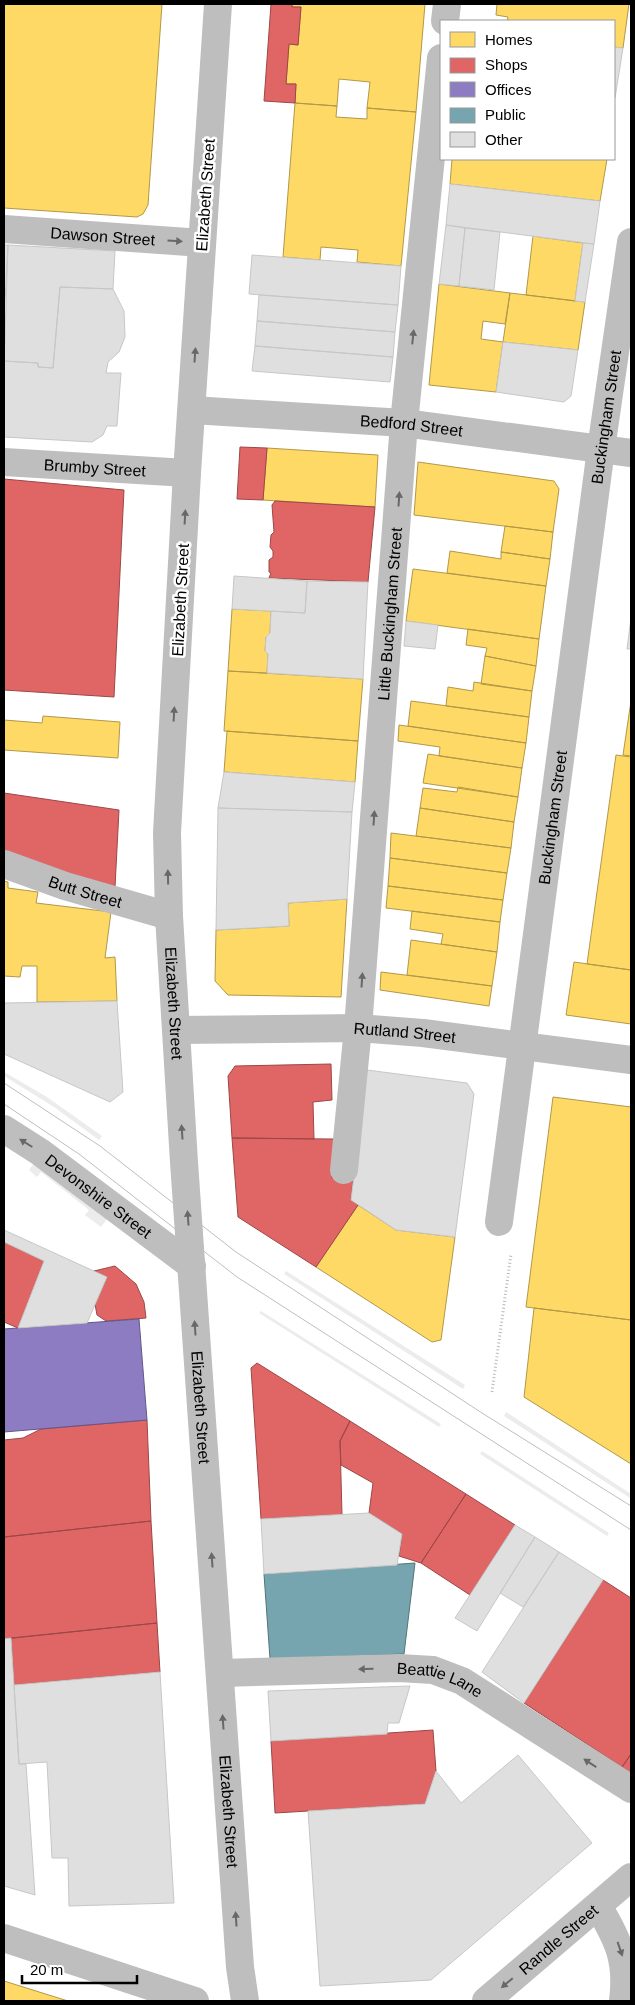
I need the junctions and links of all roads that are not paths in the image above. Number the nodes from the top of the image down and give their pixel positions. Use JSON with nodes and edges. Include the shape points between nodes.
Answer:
{"nodes":[{"id":1,"x":218,"y":4,"type":"edge"},
{"id":2,"x":447,"y":4,"type":"edge"},
{"id":3,"x":445,"y":20,"type":"edge"},
{"id":4,"x":440,"y":68,"type":"edge"},
{"id":5,"x":4,"y":229,"type":"edge"},
{"id":6,"x":631,"y":242,"type":"edge"},
{"id":7,"x":202,"y":243,"type":"junction"},
{"id":8,"x":192,"y":410,"type":"junction"},
{"id":9,"x":404,"y":423,"type":"junction"},
{"id":10,"x":601,"y":449,"type":"junction"},
{"id":11,"x":631,"y":453,"type":"edge"},
{"id":12,"x":4,"y":462,"type":"edge"},
{"id":13,"x":187,"y":473,"type":"junction"},
{"id":14,"x":4,"y":864,"type":"edge"},
{"id":15,"x":169,"y":916,"type":"junction"},
{"id":16,"x":358,"y":1028,"type":"junction"},
{"id":17,"x":177,"y":1030,"type":"junction"},
{"id":18,"x":522,"y":1046,"type":"junction"},
{"id":19,"x":631,"y":1060,"type":"edge"},
{"id":20,"x":4,"y":1129,"type":"edge"},
{"id":21,"x":344,"y":1170,"type":"dead end"},
{"id":22,"x":499,"y":1222,"type":"road end"},
{"id":23,"x":192,"y":1266,"type":"junction"},
{"id":24,"x":220,"y":1673,"type":"junction"},
{"id":25,"x":631,"y":1790,"type":"edge"},
{"id":26,"x":631,"y":1877,"type":"edge"},
{"id":27,"x":598,"y":1906,"type":"junction"},
{"id":28,"x":4,"y":1938,"type":"edge"},
{"id":29,"x":240,"y":1968,"type":"junction"},
{"id":30,"x":195,"y":2001,"type":"edge"},
{"id":31,"x":226,"y":2001,"type":"edge"},
{"id":32,"x":245,"y":2001,"type":"edge"},
{"id":33,"x":486,"y":2001,"type":"edge"},
{"id":34,"x":623,"y":2001,"type":"edge"}],
"edges":[{"from":1,"to":7,"type":"street","name":"Elizabeth Street"},
{"from":2,"to":3,"type":"street"},
{"from":9,"to":4,"type":"street","name":"Little Buckingham Street","one_way":true},
{"from":5,"to":7,"type":"street","name":"Dawson Street","one_way":true},
{"from":6,"to":10,"type":"street","name":"Buckingham Street"},
{"from":8,"to":7,"type":"street","name":"Elizabeth Street","one_way":true},
{"from":8,"to":9,"type":"street","name":"Bedford Street"},
{"from":8,"to":13,"type":"street","name":"Elizabeth Street"},
{"from":9,"to":10,"type":"street","name":"Bedford Street"},
{"from":16,"to":9,"type":"street","name":"Little Buckingham Street","one_way":true},
{"from":10,"to":11,"type":"street","name":"Bedford Street"},
{"from":10,"to":18,"type":"street","name":"Buckingham Street"},
{"from":12,"to":13,"type":"street","name":"Brumby Street"},
{"from":15,"to":13,"type":"street","name":"Elizabeth Street","one_way":true,"via":[[167,833]]},
{"from":14,"to":15,"type":"street","name":"Butt Street","via":[[65,886]]},
{"from":15,"to":17,"type":"street","name":"Elizabeth Street"},
{"from":16,"to":17,"type":"street","name":"Rutland Street"},
{"from":16,"to":18,"type":"street","name":"Rutland Street"},
{"from":16,"to":21,"type":"street","name":"Little Buckingham Street"},
{"from":23,"to":17,"type":"street","name":"Elizabeth Street","one_way":true},
{"from":18,"to":19,"type":"street","name":"Rutland Street"},
{"from":18,"to":22,"type":"street","name":"Buckingham Street"},
{"from":23,"to":20,"type":"street","name":"Devonshire Street","one_way":true,"via":[[40,1152]]},
{"from":24,"to":23,"type":"street","name":"Elizabeth Street","one_way":true},
{"from":25,"to":24,"type":"street","name":"Beattie Lane","one_way":true,"via":[[462,1681],[433,1670]]},
{"from":29,"to":24,"type":"street","name":"Elizabeth Street","one_way":true},
{"from":26,"to":27,"type":"street","name":"Randle Street"},
{"from":27,"to":33,"type":"street","name":"Randle Street","one_way":true},
{"from":27,"to":34,"type":"street","one_way":true,"via":[[613,1931],[624,1963]]},
{"from":28,"to":30,"type":"street"},
{"from":29,"to":31,"type":"street","name":"Elizabeth Street"},
{"from":29,"to":32,"type":"street"}]}
